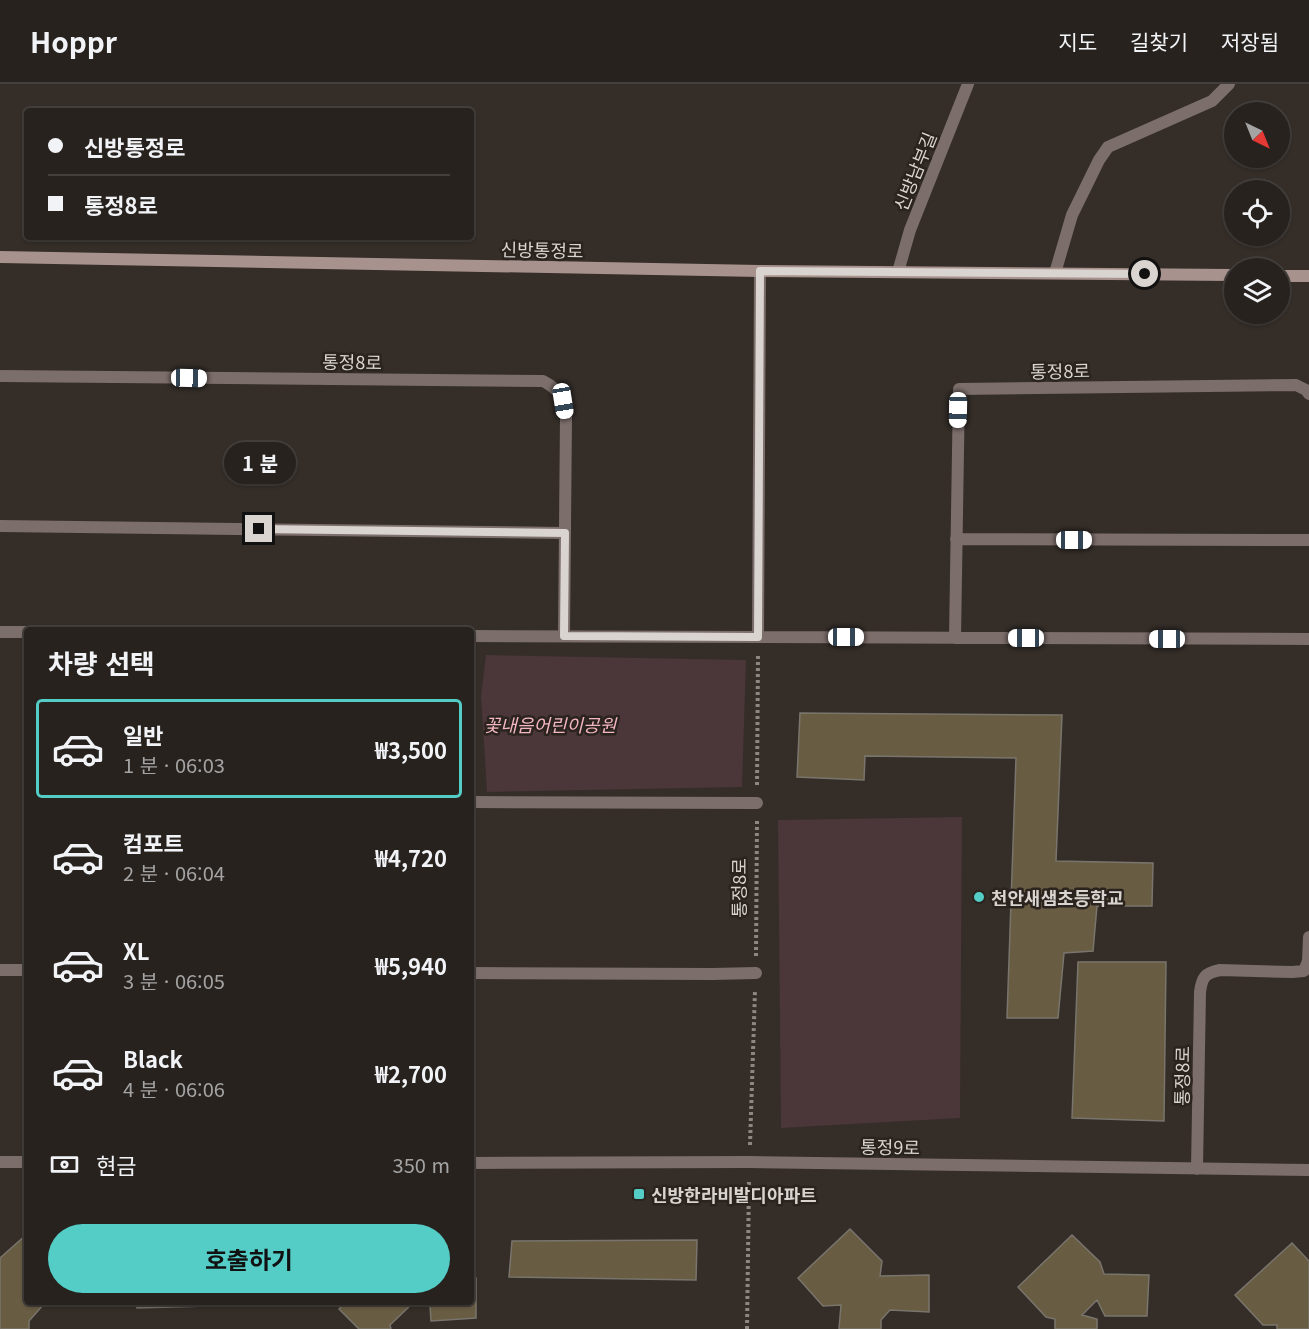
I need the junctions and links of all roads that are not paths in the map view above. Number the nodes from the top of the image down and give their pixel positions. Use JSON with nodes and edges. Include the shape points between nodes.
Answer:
{"nodes":[{"id":1,"x":968,"y":84,"type":"edge"},
{"id":2,"x":1229,"y":84,"type":"edge"},
{"id":3,"x":0,"y":257,"type":"edge"},
{"id":4,"x":760,"y":271,"type":"junction"},
{"id":5,"x":898,"y":272,"type":"junction"},
{"id":6,"x":1055,"y":273,"type":"junction"},
{"id":7,"x":1224,"y":275,"type":"edge"},
{"id":8,"x":1290,"y":276,"type":"edge"},
{"id":9,"x":1309,"y":276,"type":"edge"},
{"id":10,"x":0,"y":376,"type":"edge"},
{"id":11,"x":1309,"y":394,"type":"edge"},
{"id":12,"x":0,"y":526,"type":"edge"},
{"id":13,"x":565,"y":533,"type":"junction"},
{"id":14,"x":956,"y":539,"type":"junction"},
{"id":15,"x":1309,"y":540,"type":"edge"},
{"id":16,"x":0,"y":632,"type":"edge"},
{"id":17,"x":24,"y":632,"type":"edge"},
{"id":18,"x":474,"y":636,"type":"edge"},
{"id":19,"x":564,"y":636,"type":"junction"},
{"id":20,"x":758,"y":637,"type":"junction"},
{"id":21,"x":955,"y":638,"type":"junction"},
{"id":22,"x":1309,"y":639,"type":"edge"},
{"id":23,"x":474,"y":802,"type":"edge"},
{"id":24,"x":757,"y":803,"type":"road end"},
{"id":25,"x":1309,"y":937,"type":"edge"},
{"id":26,"x":0,"y":970,"type":"edge"},
{"id":27,"x":24,"y":970,"type":"edge"},
{"id":28,"x":474,"y":973,"type":"edge"},
{"id":29,"x":756,"y":973,"type":"road end"},
{"id":30,"x":0,"y":1162,"type":"edge"},
{"id":31,"x":24,"y":1162,"type":"edge"},
{"id":32,"x":474,"y":1163,"type":"edge"},
{"id":33,"x":1197,"y":1169,"type":"junction"},
{"id":34,"x":1309,"y":1170,"type":"edge"}],
"edges":[{"from":1,"to":5,"type":"street","name":"신방남부길","via":[[910,230]]},
{"from":2,"to":6,"type":"street","via":[[1212,101],[1108,147],[1072,215]]},
{"from":3,"to":4,"type":"street","name":"신방통정로"},
{"from":4,"to":5,"type":"street","name":"신방통정로"},
{"from":4,"to":20,"type":"street"},
{"from":5,"to":6,"type":"street","name":"신방통정로"},
{"from":6,"to":7,"type":"street","name":"신방통정로"},
{"from":8,"to":9,"type":"street"},
{"from":10,"to":13,"type":"street","name":"통정8로","via":[[543,381],[555,388],[563,401],[566,418]]},
{"from":11,"to":14,"type":"street","name":"통정8로","via":[[1296,385],[958,388]]},
{"from":12,"to":13,"type":"street"},
{"from":13,"to":19,"type":"street","name":"통정8로"},
{"from":14,"to":15,"type":"street"},
{"from":14,"to":21,"type":"street","name":"통정8로"},
{"from":16,"to":17,"type":"street"},
{"from":18,"to":19,"type":"street"},
{"from":19,"to":20,"type":"street"},
{"from":20,"to":21,"type":"street"},
{"from":21,"to":22,"type":"street"},
{"from":23,"to":24,"type":"street"},
{"from":25,"to":33,"type":"street","name":"통정8로","via":[[1304,971],[1220,970],[1209,972],[1202,980]]},
{"from":26,"to":27,"type":"street"},
{"from":28,"to":29,"type":"street"},
{"from":30,"to":31,"type":"street"},
{"from":32,"to":33,"type":"street","name":"통정9로","via":[[749,1162]]},
{"from":33,"to":34,"type":"street","name":"통정9로"}]}
